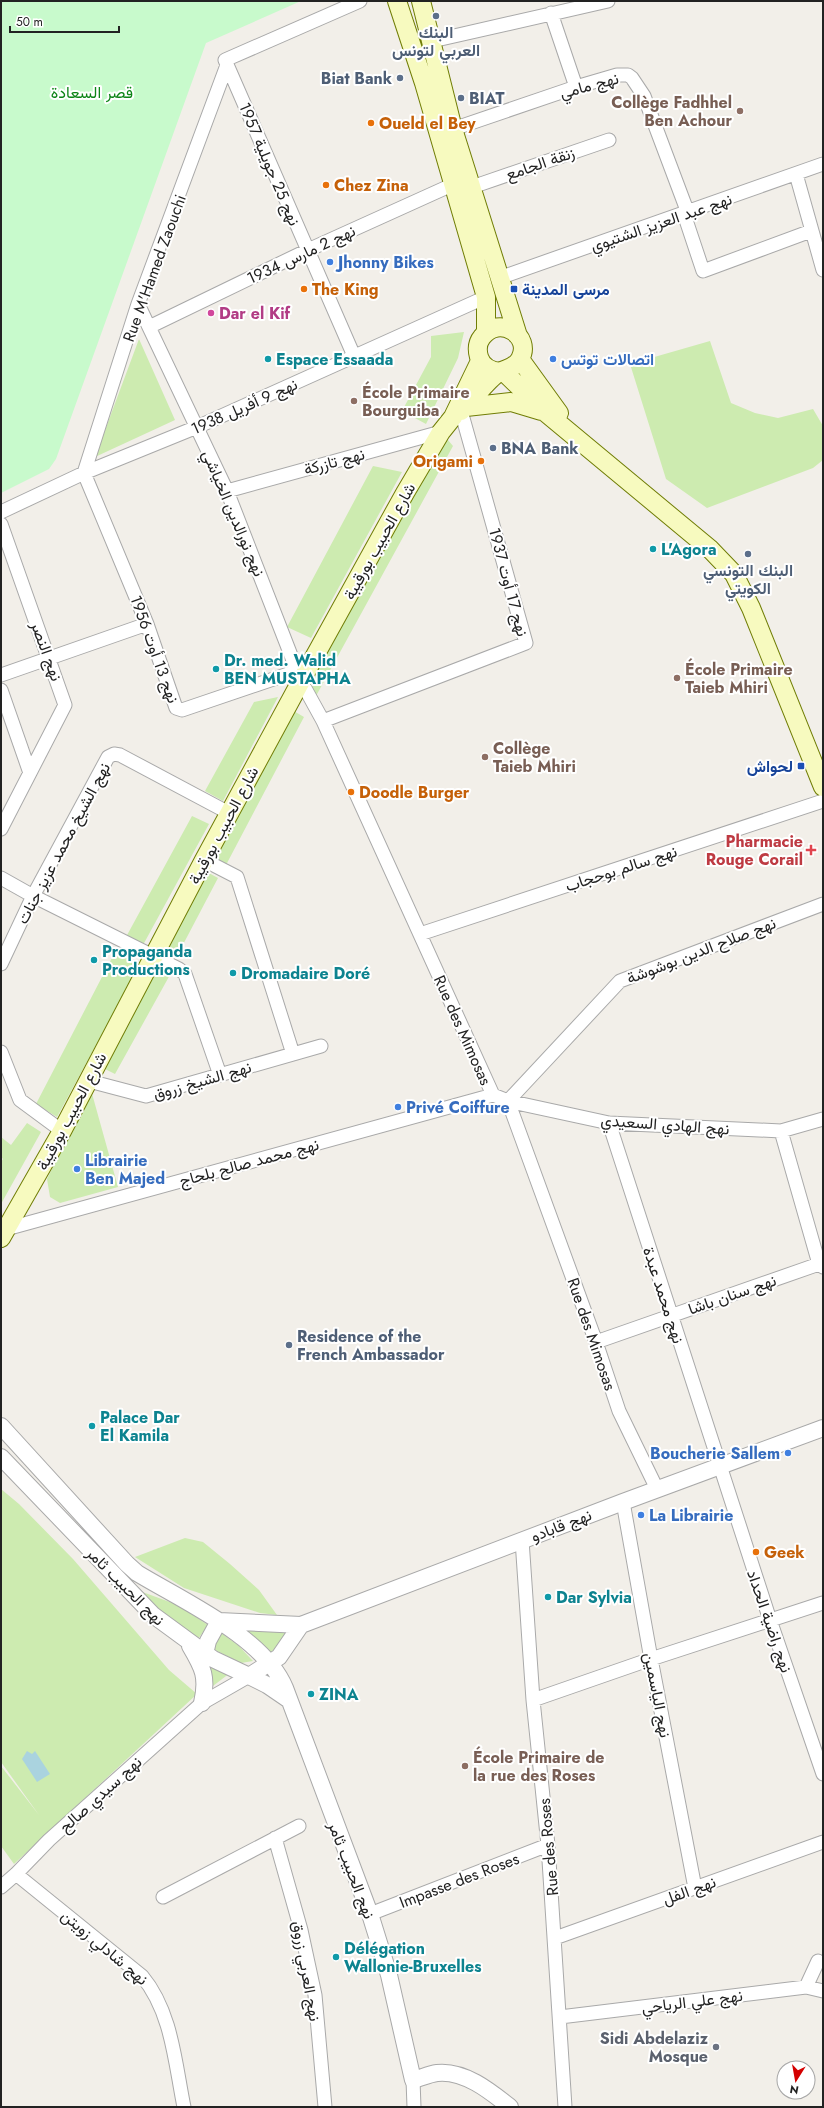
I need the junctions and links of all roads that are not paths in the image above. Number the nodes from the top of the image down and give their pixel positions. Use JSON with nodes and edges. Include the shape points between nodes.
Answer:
{"nodes":[{"id":1,"x":360,"y":1,"type":"edge"},
{"id":2,"x":397,"y":1,"type":"edge"},
{"id":3,"x":408,"y":1,"type":"edge"},
{"id":4,"x":608,"y":1,"type":"edge"},
{"id":5,"x":425,"y":4,"type":"edge"},
{"id":6,"x":551,"y":13,"type":"junction"},
{"id":7,"x":408,"y":29,"type":"junction"},
{"id":8,"x":432,"y":41,"type":"junction"},
{"id":9,"x":226,"y":62,"type":"junction"},
{"id":10,"x":576,"y":86,"type":"junction"},
{"id":11,"x":453,"y":129,"type":"junction"},
{"id":12,"x":609,"y":140,"type":"dead end"},
{"id":13,"x":823,"y":164,"type":"edge"},
{"id":14,"x":796,"y":174,"type":"junction"},
{"id":15,"x":454,"y":184,"type":"junction"},
{"id":16,"x":472,"y":187,"type":"junction"},
{"id":17,"x":686,"y":214,"type":"junction"},
{"id":18,"x":811,"y":231,"type":"junction"},
{"id":19,"x":308,"y":250,"type":"junction"},
{"id":20,"x":823,"y":270,"type":"edge"},
{"id":21,"x":499,"y":278,"type":"junction"},
{"id":22,"x":486,"y":297,"type":"junction"},
{"id":23,"x":138,"y":304,"type":"junction"},
{"id":24,"x":149,"y":327,"type":"junction"},
{"id":25,"x":486,"y":331,"type":"junction"},
{"id":26,"x":518,"y":336,"type":"junction"},
{"id":27,"x":354,"y":356,"type":"junction"},
{"id":28,"x":520,"y":359,"type":"junction"},
{"id":29,"x":480,"y":361,"type":"junction"},
{"id":30,"x":502,"y":372,"type":"junction"},
{"id":31,"x":459,"y":411,"type":"junction"},
{"id":32,"x":545,"y":412,"type":"junction"},
{"id":33,"x":197,"y":427,"type":"junction"},
{"id":34,"x":441,"y":432,"type":"junction"},
{"id":35,"x":576,"y":439,"type":"junction"},
{"id":36,"x":84,"y":473,"type":"junction"},
{"id":37,"x":227,"y":491,"type":"junction"},
{"id":38,"x":1,"y":512,"type":"edge"},
{"id":39,"x":1,"y":524,"type":"edge"},
{"id":40,"x":148,"y":624,"type":"junction"},
{"id":41,"x":49,"y":659,"type":"junction"},
{"id":42,"x":1,"y":675,"type":"edge"},
{"id":43,"x":299,"y":676,"type":"junction"},
{"id":44,"x":1,"y":690,"type":"edge"},
{"id":45,"x":324,"y":721,"type":"junction"},
{"id":46,"x":30,"y":773,"type":"junction"},
{"id":47,"x":823,"y":787,"type":"edge"},
{"id":48,"x":823,"y":801,"type":"edge"},
{"id":49,"x":229,"y":813,"type":"junction"},
{"id":50,"x":1,"y":829,"type":"edge"},
{"id":51,"x":204,"y":860,"type":"junction"},
{"id":52,"x":1,"y":878,"type":"edge"},
{"id":53,"x":33,"y":896,"type":"junction"},
{"id":54,"x":823,"y":904,"type":"edge"},
{"id":55,"x":420,"y":934,"type":"junction"},
{"id":56,"x":153,"y":956,"type":"junction"},
{"id":57,"x":1,"y":964,"type":"edge"},
{"id":58,"x":321,"y":1046,"type":"dead end"},
{"id":59,"x":1,"y":1052,"type":"edge"},
{"id":60,"x":293,"y":1054,"type":"junction"},
{"id":61,"x":220,"y":1075,"type":"junction"},
{"id":62,"x":88,"y":1081,"type":"junction"},
{"id":63,"x":492,"y":1095,"type":"junction"},
{"id":64,"x":508,"y":1101,"type":"junction"},
{"id":65,"x":823,"y":1119,"type":"edge"},
{"id":66,"x":608,"y":1123,"type":"junction"},
{"id":67,"x":62,"y":1131,"type":"junction"},
{"id":68,"x":781,"y":1131,"type":"junction"},
{"id":69,"x":4,"y":1233,"type":"edge"},
{"id":70,"x":821,"y":1266,"type":"edge"},
{"id":71,"x":671,"y":1314,"type":"junction"},
{"id":72,"x":596,"y":1342,"type":"junction"},
{"id":73,"x":1,"y":1426,"type":"edge"},
{"id":74,"x":823,"y":1428,"type":"edge"},
{"id":75,"x":1,"y":1457,"type":"edge"},
{"id":76,"x":719,"y":1466,"type":"junction"},
{"id":77,"x":657,"y":1489,"type":"junction"},
{"id":78,"x":623,"y":1502,"type":"junction"},
{"id":79,"x":522,"y":1540,"type":"junction"},
{"id":80,"x":823,"y":1603,"type":"edge"},
{"id":81,"x":770,"y":1620,"type":"junction"},
{"id":82,"x":219,"y":1621,"type":"junction"},
{"id":83,"x":301,"y":1625,"type":"junction"},
{"id":84,"x":189,"y":1643,"type":"junction"},
{"id":85,"x":205,"y":1654,"type":"junction"},
{"id":86,"x":651,"y":1659,"type":"junction"},
{"id":87,"x":271,"y":1663,"type":"junction"},
{"id":88,"x":249,"y":1676,"type":"junction"},
{"id":89,"x":289,"y":1700,"type":"junction"},
{"id":90,"x":533,"y":1700,"type":"junction"},
{"id":91,"x":202,"y":1703,"type":"junction"},
{"id":92,"x":823,"y":1774,"type":"edge"},
{"id":93,"x":299,"y":1826,"type":"dead end"},
{"id":94,"x":275,"y":1838,"type":"junction"},
{"id":95,"x":823,"y":1842,"type":"edge"},
{"id":96,"x":548,"y":1845,"type":"junction"},
{"id":97,"x":16,"y":1874,"type":"junction"},
{"id":98,"x":1,"y":1887,"type":"edge"},
{"id":99,"x":695,"y":1888,"type":"junction"},
{"id":100,"x":163,"y":1897,"type":"dead end"},
{"id":101,"x":370,"y":1914,"type":"junction"},
{"id":102,"x":555,"y":1938,"type":"junction"},
{"id":103,"x":821,"y":1959,"type":"edge"},
{"id":104,"x":806,"y":1987,"type":"junction"},
{"id":105,"x":823,"y":1991,"type":"edge"},
{"id":106,"x":560,"y":2017,"type":"junction"},
{"id":107,"x":413,"y":2080,"type":"junction"},
{"id":108,"x":184,"y":2107,"type":"edge"},
{"id":109,"x":325,"y":2107,"type":"edge"},
{"id":110,"x":414,"y":2107,"type":"edge"},
{"id":111,"x":510,"y":2107,"type":"edge"},
{"id":112,"x":565,"y":2107,"type":"edge"}],
"edges":[{"from":1,"to":9,"type":"street"},
{"from":2,"to":7,"type":"main road"},
{"from":3,"to":7,"type":"main road"},
{"from":4,"to":6,"type":"street"},
{"from":5,"to":8,"type":"main road"},
{"from":6,"to":8,"type":"street"},
{"from":6,"to":10,"type":"street"},
{"from":7,"to":15,"type":"main road"},
{"from":8,"to":11,"type":"main road"},
{"from":9,"to":19,"type":"street","name":"نهج 25 جويلية 1957"},
{"from":9,"to":23,"type":"street","name":"Rue M'Hamed Zaouchi"},
{"from":10,"to":11,"type":"street","name":"نهج مامي"},
{"from":10,"to":17,"type":"street","name":"نهج مامي","via":[[618,75],[628,75],[632,78],[644,96]]},
{"from":11,"to":16,"type":"main road"},
{"from":12,"to":16,"type":"street","name":"زنقة الجامع"},
{"from":13,"to":14,"type":"street","name":"نهج عبد العزيز الشتيوي"},
{"from":14,"to":17,"type":"street","name":"نهج عبد العزيز الشتيوي"},
{"from":14,"to":18,"type":"street"},
{"from":15,"to":19,"type":"street","name":"نهج 2 مارس 1934"},
{"from":15,"to":22,"type":"main road"},
{"from":16,"to":21,"type":"main road"},
{"from":17,"to":18,"type":"street","name":"نهج مامي","via":[[703,271]]},
{"from":17,"to":21,"type":"street","name":"نهج عبد العزيز الشتيوي"},
{"from":18,"to":20,"type":"street"},
{"from":19,"to":24,"type":"street","name":"نهج 2 مارس 1934"},
{"from":19,"to":27,"type":"street","name":"نهج 25 جويلية 1957"},
{"from":21,"to":26,"type":"main road"},
{"from":22,"to":25,"type":"main road"},
{"from":22,"to":27,"type":"street","name":"نهج 9 أفريل 1938"},
{"from":23,"to":24,"type":"street","name":"نهج نورالدين الخياشي"},
{"from":23,"to":36,"type":"street","name":"Rue M'Hamed Zaouchi"},
{"from":24,"to":33,"type":"street","name":"نهج نورالدين الخياشي"},
{"from":25,"to":26,"type":"main road","via":[[492,328],[506,328]]},
{"from":25,"to":29,"type":"main road","via":[[479,340],[477,351]]},
{"from":26,"to":28,"type":"main road","via":[[522,343]]},
{"from":27,"to":33,"type":"street","name":"نهج 9 أفريل 1938"},
{"from":28,"to":30,"type":"main road","via":[[513,367]]},
{"from":28,"to":35,"type":"main road"},
{"from":29,"to":30,"type":"main road","via":[[489,369]]},
{"from":29,"to":31,"type":"main road"},
{"from":30,"to":31,"type":"main road"},
{"from":30,"to":32,"type":"main road"},
{"from":31,"to":32,"type":"main road","via":[[511,402]]},
{"from":31,"to":34,"type":"main road","name":"شارع الحبيب بورقيبة"},
{"from":31,"to":45,"type":"street","name":"نهج 17 أوت 1937","via":[[526,643]]},
{"from":32,"to":35,"type":"main road"},
{"from":33,"to":36,"type":"street","name":"نهج 9 أفريل 1938"},
{"from":33,"to":37,"type":"street","name":"نهج نورالدين الخياشي"},
{"from":34,"to":37,"type":"street","name":"نهج تازركة"},
{"from":34,"to":43,"type":"main road","name":"شارع الحبيب بورقيبة"},
{"from":35,"to":47,"type":"main road","via":[[710,549],[734,574],[751,608]]},
{"from":36,"to":38,"type":"street","name":"نهج 9 أفريل 1938"},
{"from":36,"to":40,"type":"street","name":"نهج 13 أوت 1956"},
{"from":37,"to":43,"type":"street","name":"نهج نورالدين الخياشي"},
{"from":39,"to":41,"type":"street","name":"نهج النصر"},
{"from":40,"to":41,"type":"street"},
{"from":40,"to":43,"type":"street","name":"نهج 13 أوت 1956","via":[[176,708],[179,710]]},
{"from":41,"to":42,"type":"street"},
{"from":41,"to":46,"type":"street","name":"نهج النصر","via":[[65,705]]},
{"from":43,"to":45,"type":"street","name":"Rue des Mimosas"},
{"from":43,"to":49,"type":"main road","name":"شارع الحبيب بورقيبة"},
{"from":44,"to":46,"type":"street"},
{"from":45,"to":55,"type":"street","name":"Rue des Mimosas"},
{"from":46,"to":50,"type":"street","name":"نهج النصر"},
{"from":48,"to":55,"type":"street","name":"نهج سالم بوحجاب"},
{"from":49,"to":51,"type":"main road","name":"شارع الحبيب بورقيبة"},
{"from":49,"to":53,"type":"street","name":"نهج الشيخ محمد عزيز جنات","via":[[114,754],[108,757]]},
{"from":51,"to":56,"type":"main road","name":"شارع الحبيب بورقيبة"},
{"from":51,"to":60,"type":"street","via":[[237,877]]},
{"from":52,"to":53,"type":"street"},
{"from":53,"to":56,"type":"street"},
{"from":53,"to":57,"type":"street","name":"نهج الشيخ محمد عزيز جنات"},
{"from":54,"to":64,"type":"street","name":"نهج صلاح الدين بوشوشة","via":[[620,981]]},
{"from":55,"to":63,"type":"street","name":"Rue des Mimosas"},
{"from":56,"to":61,"type":"street","via":[[185,974]]},
{"from":56,"to":62,"type":"main road","name":"شارع الحبيب بورقيبة"},
{"from":58,"to":60,"type":"street","name":"نهج الشيخ زروق"},
{"from":59,"to":67,"type":"street","via":[[20,1100]]},
{"from":60,"to":61,"type":"street","name":"نهج الشيخ زروق"},
{"from":61,"to":62,"type":"street","name":"نهج الشيخ زروق","via":[[146,1096]]},
{"from":62,"to":67,"type":"main road","name":"شارع الحبيب بورقيبة"},
{"from":63,"to":64,"type":"street","name":"Rue des Mimosas"},
{"from":63,"to":69,"type":"street","name":"نهج محمد صالح بلحاج"},
{"from":64,"to":66,"type":"street","name":"نهج الهادي السعيدي"},
{"from":64,"to":72,"type":"street","name":"Rue des Mimosas"},
{"from":65,"to":68,"type":"street","name":"نهج الهادي السعيدي"},
{"from":66,"to":68,"type":"street","name":"نهج الهادي السعيدي"},
{"from":66,"to":71,"type":"street","name":"نهج محمد عبدة"},
{"from":67,"to":69,"type":"main road","name":"شارع الحبيب بورقيبة"},
{"from":68,"to":70,"type":"street"},
{"from":70,"to":71,"type":"street","name":"نهج سنان باشا"},
{"from":71,"to":72,"type":"street","name":"نهج سنان باشا"},
{"from":71,"to":76,"type":"street","name":"نهج محمد عبدة"},
{"from":72,"to":77,"type":"street","name":"Rue des Mimosas","via":[[619,1411]]},
{"from":73,"to":82,"type":"street","name":"نهج الحبيب ثامر","via":[[137,1573]]},
{"from":74,"to":76,"type":"street","name":"نهج قابادو"},
{"from":75,"to":84,"type":"street","name":"نهج الحبيب ثامر","via":[[146,1609]]},
{"from":76,"to":77,"type":"street","name":"نهج قابادو"},
{"from":76,"to":81,"type":"street","name":"نهج راضية الحداد"},
{"from":77,"to":78,"type":"street","name":"نهج قابادو"},
{"from":78,"to":79,"type":"street","name":"نهج قابادو"},
{"from":78,"to":86,"type":"street","name":"نهج الياسمين"},
{"from":79,"to":83,"type":"street","name":"نهج قابادو"},
{"from":79,"to":90,"type":"street","name":"Rue des Roses"},
{"from":80,"to":81,"type":"street"},
{"from":81,"to":86,"type":"street"},
{"from":81,"to":92,"type":"street","name":"نهج راضية الحداد"},
{"from":82,"to":83,"type":"street"},
{"from":82,"to":85,"type":"street","via":[[208,1641]]},
{"from":82,"to":87,"type":"street","name":"نهج الحبيب ثامر"},
{"from":83,"to":87,"type":"street","via":[[283,1652]]},
{"from":84,"to":85,"type":"street","name":"نهج الحبيب ثامر"},
{"from":84,"to":91,"type":"street","via":[[203,1668],[205,1686]]},
{"from":85,"to":88,"type":"street","name":"نهج الحبيب ثامر"},
{"from":86,"to":90,"type":"street"},
{"from":86,"to":99,"type":"street","name":"نهج الياسمين"},
{"from":87,"to":88,"type":"street"},
{"from":87,"to":89,"type":"street","name":"نهج الحبيب ثامر"},
{"from":88,"to":89,"type":"street","name":"نهج الحبيب ثامر"},
{"from":88,"to":91,"type":"street","name":"نهج سيدي صالح"},
{"from":89,"to":101,"type":"street","name":"نهج الحبيب ثامر"},
{"from":90,"to":96,"type":"street","name":"Rue des Roses"},
{"from":91,"to":97,"type":"street","name":"نهج سيدي صالح","via":[[49,1840]]},
{"from":93,"to":94,"type":"street"},
{"from":94,"to":100,"type":"street"},
{"from":94,"to":109,"type":"street","name":"نهج العربي زروق","via":[[301,1930],[315,1995]]},
{"from":95,"to":99,"type":"street","name":"نهج الفل"},
{"from":96,"to":101,"type":"street","name":"Impasse des Roses"},
{"from":96,"to":102,"type":"street","name":"Rue des Roses"},
{"from":97,"to":98,"type":"street","name":"نهج سيدي صالح"},
{"from":97,"to":108,"type":"street","name":"نهج شادلي زويتن","via":[[142,1976],[152,1987],[168,2027]]},
{"from":99,"to":102,"type":"street","name":"نهج الفل"},
{"from":101,"to":107,"type":"street","name":"نهج الحبيب ثامر","via":[[389,1975]]},
{"from":102,"to":106,"type":"street","name":"Rue des Roses"},
{"from":103,"to":104,"type":"street"},
{"from":104,"to":105,"type":"street","name":"نهج علي الرياحي"},
{"from":104,"to":106,"type":"street","name":"نهج علي الرياحي"},
{"from":106,"to":112,"type":"street","name":"Rue des Roses"},
{"from":107,"to":110,"type":"street","name":"نهج الحبيب ثامر"},
{"from":107,"to":111,"type":"street","via":[[437,2073],[450,2073],[475,2082]]}]}
